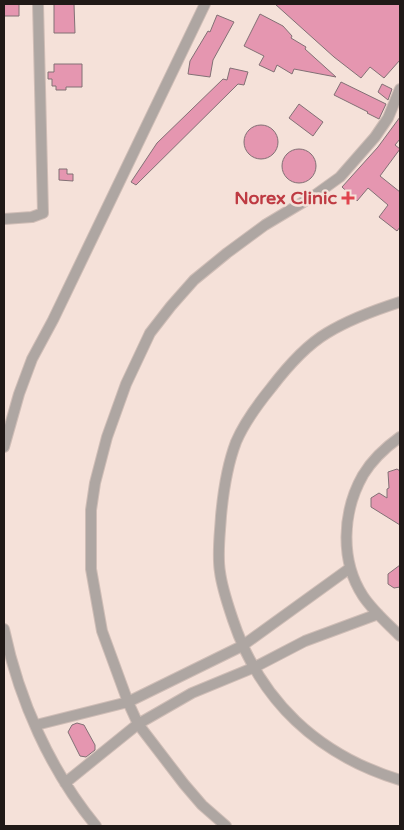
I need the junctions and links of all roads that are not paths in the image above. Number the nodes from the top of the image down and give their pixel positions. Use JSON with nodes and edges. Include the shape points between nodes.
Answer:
{"nodes":[{"id":1,"x":38,"y":4,"type":"edge"},
{"id":2,"x":205,"y":4,"type":"edge"},
{"id":3,"x":400,"y":89,"type":"edge"},
{"id":4,"x":4,"y":219,"type":"edge"},
{"id":5,"x":400,"y":302,"type":"edge"},
{"id":6,"x":400,"y":437,"type":"edge"},
{"id":7,"x":4,"y":447,"type":"edge"},
{"id":8,"x":350,"y":568,"type":"junction"},
{"id":9,"x":378,"y":614,"type":"junction"},
{"id":10,"x":4,"y":629,"type":"edge"},
{"id":11,"x":400,"y":636,"type":"edge"},
{"id":12,"x":242,"y":646,"type":"junction"},
{"id":13,"x":255,"y":667,"type":"junction"},
{"id":14,"x":128,"y":702,"type":"junction"},
{"id":15,"x":138,"y":724,"type":"junction"},
{"id":16,"x":36,"y":725,"type":"junction"},
{"id":17,"x":400,"y":780,"type":"edge"},
{"id":18,"x":65,"y":783,"type":"junction"},
{"id":19,"x":96,"y":826,"type":"edge"},
{"id":20,"x":226,"y":826,"type":"edge"}],
"edges":[{"from":1,"to":4,"type":"street","via":[[43,213]]},
{"from":2,"to":7,"type":"street","via":[[32,359]]},
{"from":3,"to":14,"type":"street","via":[[375,138],[340,177],[265,225],[194,280],[150,333],[126,384],[107,436],[96,483],[91,510],[91,569],[102,631]]},
{"from":5,"to":12,"type":"street","via":[[326,333],[290,363],[258,404],[236,442],[223,494],[219,540],[220,572]]},
{"from":6,"to":8,"type":"street","via":[[388,446],[363,476],[349,508],[346,534]]},
{"from":8,"to":9,"type":"street","via":[[363,596]]},
{"from":8,"to":12,"type":"street"},
{"from":9,"to":11,"type":"street"},
{"from":9,"to":13,"type":"street","via":[[305,641]]},
{"from":10,"to":16,"type":"street","via":[[24,700]]},
{"from":12,"to":13,"type":"street"},
{"from":12,"to":14,"type":"street"},
{"from":13,"to":15,"type":"street","via":[[192,693]]},
{"from":13,"to":17,"type":"street","via":[[265,687],[306,730],[352,762]]},
{"from":14,"to":15,"type":"street"},
{"from":14,"to":16,"type":"street"},
{"from":15,"to":18,"type":"street"},
{"from":15,"to":20,"type":"street","via":[[202,805]]},
{"from":16,"to":18,"type":"street"},
{"from":18,"to":19,"type":"street"}]}
